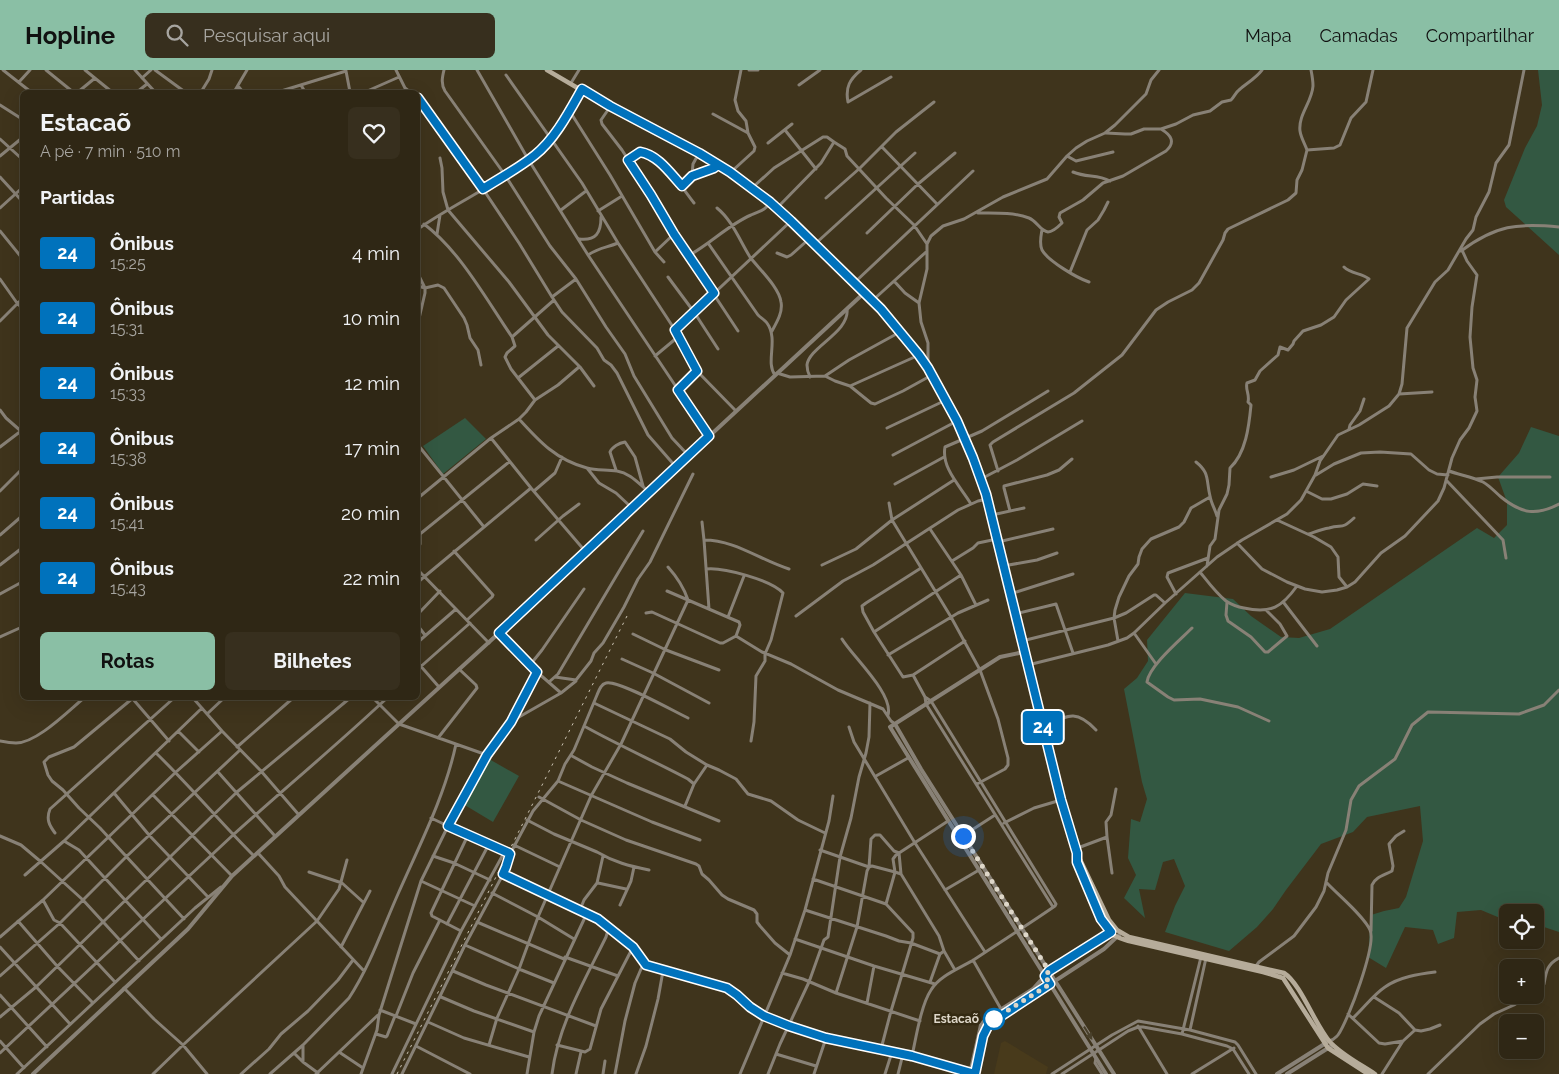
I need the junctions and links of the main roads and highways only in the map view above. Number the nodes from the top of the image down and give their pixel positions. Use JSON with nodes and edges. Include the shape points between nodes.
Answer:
{"nodes":[{"id":1,"x":547,"y":70,"type":"edge"},
{"id":2,"x":1098,"y":905,"type":"junction"},
{"id":3,"x":1120,"y":935,"type":"junction"},
{"id":4,"x":1330,"y":1044,"type":"junction"},
{"id":5,"x":1368,"y":1074,"type":"edge"},
{"id":6,"x":1375,"y":1074,"type":"edge"}],
"edges":[{"from":1,"to":2,"type":"main road","via":[[699,153],[778,208],[872,301],[928,368],[965,438],[988,499],[1077,862]]},
{"from":2,"to":3,"type":"main road"},
{"from":2,"to":3,"type":"main road","via":[[1101,919],[1111,932]]},
{"from":3,"to":4,"type":"main road","via":[[1283,976],[1293,983]]},
{"from":4,"to":5,"type":"main road"},
{"from":4,"to":6,"type":"main road"}]}
